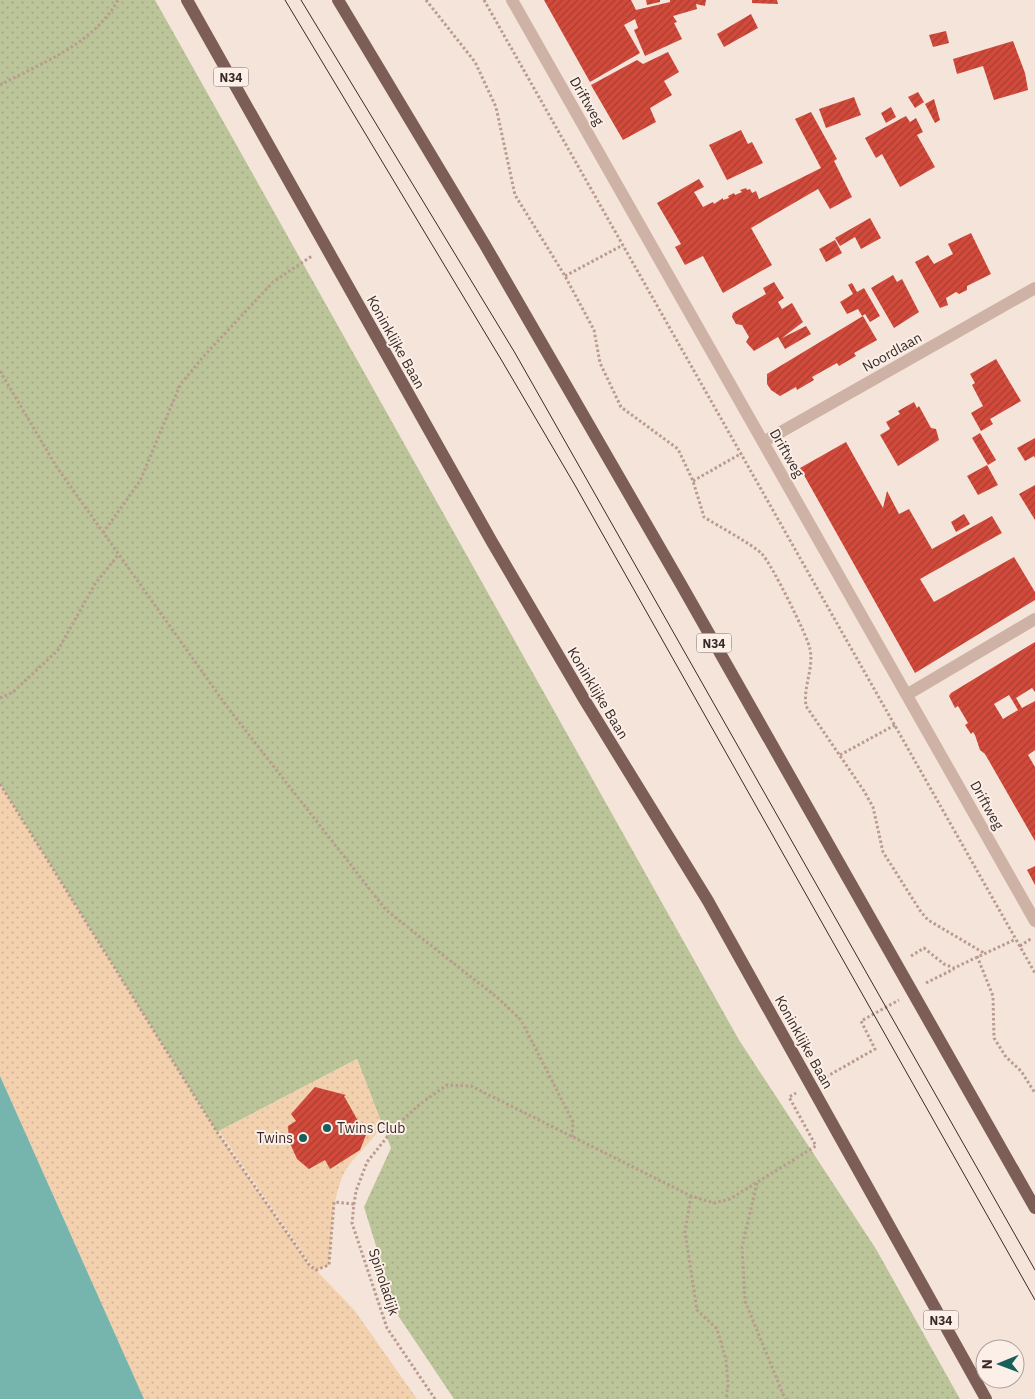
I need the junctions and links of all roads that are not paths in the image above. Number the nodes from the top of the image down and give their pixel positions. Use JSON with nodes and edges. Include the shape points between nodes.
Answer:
{"nodes":[{"id":1,"x":187,"y":0,"type":"edge"},
{"id":2,"x":338,"y":0,"type":"edge"},
{"id":3,"x":512,"y":0,"type":"edge"},
{"id":4,"x":1035,"y":288,"type":"edge"},
{"id":5,"x":763,"y":442,"type":"junction"},
{"id":6,"x":1035,"y":619,"type":"edge"},
{"id":7,"x":908,"y":694,"type":"junction"},
{"id":8,"x":1035,"y":922,"type":"edge"},
{"id":9,"x":1035,"y":1208,"type":"edge"},
{"id":10,"x":986,"y":1399,"type":"edge"}],
"edges":[{"from":1,"to":10,"type":"main road","name":"Koninklijke Baan","number":"N34","via":[[492,542],[708,900]]},
{"from":2,"to":9,"type":"main road","number":"N34","via":[[495,262]]},
{"from":3,"to":5,"type":"street","name":"Driftweg"},
{"from":4,"to":5,"type":"street","name":"Noordlaan"},
{"from":5,"to":7,"type":"street","name":"Driftweg"},
{"from":6,"to":7,"type":"street"},
{"from":7,"to":8,"type":"street","name":"Driftweg"}]}
